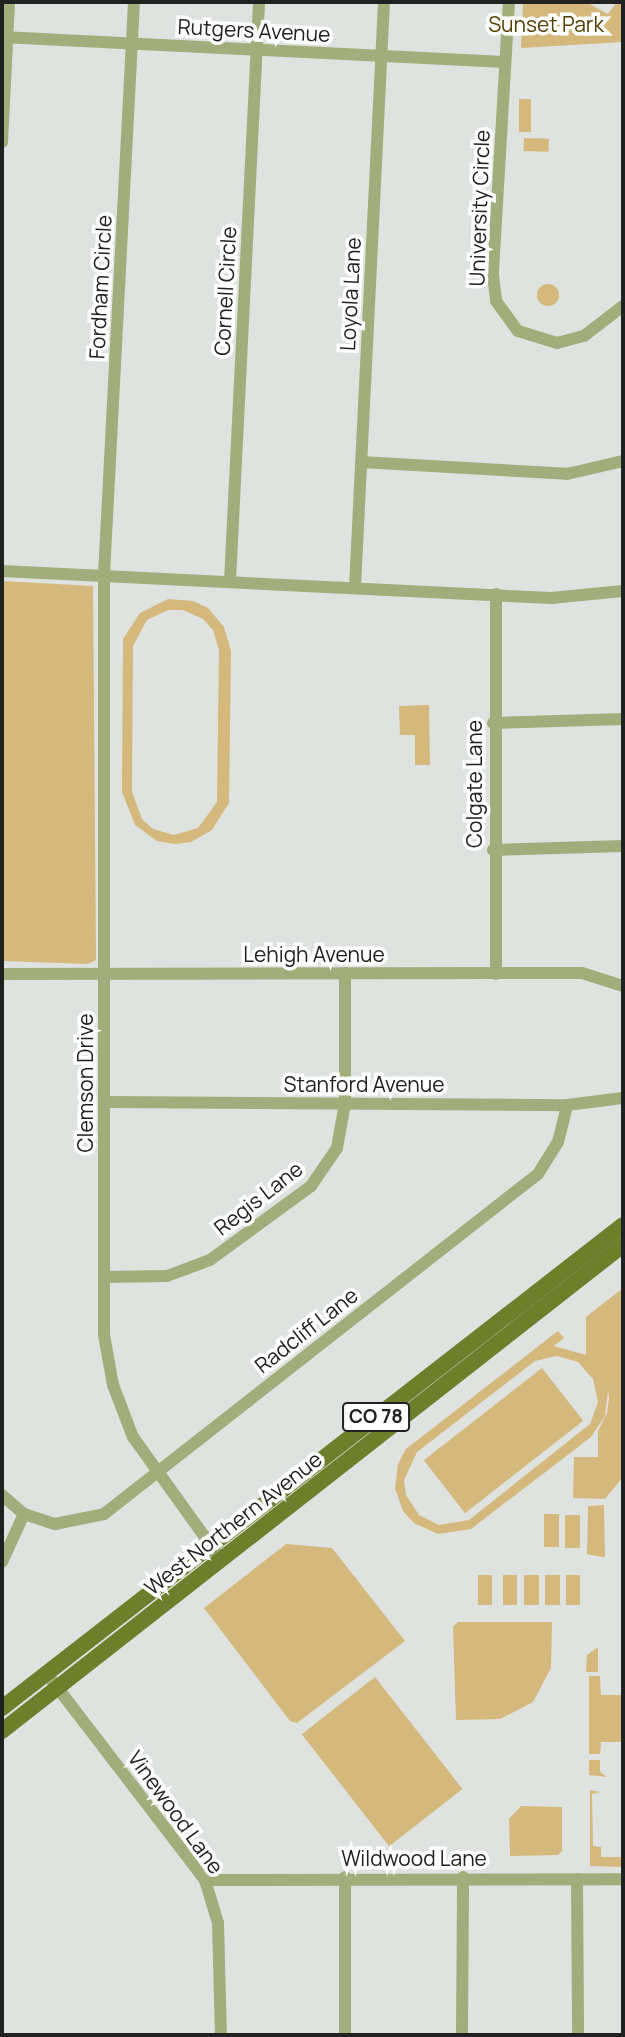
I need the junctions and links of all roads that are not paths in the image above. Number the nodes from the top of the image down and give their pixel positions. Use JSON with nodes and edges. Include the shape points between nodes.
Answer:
{"nodes":[{"id":1,"x":9,"y":2,"type":"edge"},
{"id":2,"x":134,"y":2,"type":"edge"},
{"id":3,"x":259,"y":2,"type":"edge"},
{"id":4,"x":384,"y":2,"type":"edge"},
{"id":5,"x":509,"y":2,"type":"edge"},
{"id":6,"x":4,"y":37,"type":"edge"},
{"id":7,"x":132,"y":43,"type":"junction"},
{"id":8,"x":257,"y":48,"type":"junction"},
{"id":9,"x":381,"y":56,"type":"junction"},
{"id":10,"x":504,"y":62,"type":"junction"},
{"id":11,"x":2,"y":142,"type":"edge"},
{"id":12,"x":623,"y":306,"type":"edge"},
{"id":13,"x":623,"y":461,"type":"edge"},
{"id":14,"x":361,"y":462,"type":"junction"},
{"id":15,"x":2,"y":571,"type":"edge"},
{"id":16,"x":104,"y":575,"type":"junction"},
{"id":17,"x":230,"y":581,"type":"junction"},
{"id":18,"x":355,"y":587,"type":"junction"},
{"id":19,"x":623,"y":591,"type":"edge"},
{"id":20,"x":496,"y":594,"type":"junction"},
{"id":21,"x":623,"y":719,"type":"edge"},
{"id":22,"x":493,"y":723,"type":"junction"},
{"id":23,"x":623,"y":846,"type":"edge"},
{"id":24,"x":493,"y":850,"type":"junction"},
{"id":25,"x":345,"y":973,"type":"junction"},
{"id":26,"x":2,"y":974,"type":"edge"},
{"id":27,"x":104,"y":974,"type":"junction"},
{"id":28,"x":496,"y":974,"type":"junction"},
{"id":29,"x":623,"y":986,"type":"edge"},
{"id":30,"x":623,"y":1098,"type":"edge"},
{"id":31,"x":104,"y":1102,"type":"junction"},
{"id":32,"x":345,"y":1103,"type":"junction"},
{"id":33,"x":567,"y":1105,"type":"junction"},
{"id":34,"x":623,"y":1225,"type":"edge"},
{"id":35,"x":623,"y":1245,"type":"edge"},
{"id":36,"x":104,"y":1277,"type":"junction"},
{"id":37,"x":155,"y":1471,"type":"junction"},
{"id":38,"x":2,"y":1495,"type":"edge"},
{"id":39,"x":24,"y":1514,"type":"junction"},
{"id":40,"x":216,"y":1552,"type":"junction"},
{"id":41,"x":2,"y":1562,"type":"edge"},
{"id":42,"x":52,"y":1679,"type":"junction"},
{"id":43,"x":2,"y":1708,"type":"edge"},
{"id":44,"x":2,"y":1731,"type":"edge"},
{"id":45,"x":345,"y":1877,"type":"junction"},
{"id":46,"x":463,"y":1877,"type":"junction"},
{"id":47,"x":577,"y":1879,"type":"junction"},
{"id":48,"x":623,"y":1879,"type":"edge"},
{"id":49,"x":205,"y":1880,"type":"junction"},
{"id":50,"x":220,"y":2035,"type":"edge"},
{"id":51,"x":345,"y":2035,"type":"edge"},
{"id":52,"x":462,"y":2035,"type":"edge"},
{"id":53,"x":578,"y":2035,"type":"edge"}],
"edges":[{"from":1,"to":6,"type":"street"},
{"from":2,"to":7,"type":"street","name":"Fordham Circle"},
{"from":3,"to":8,"type":"street","name":"Cornell Circle"},
{"from":4,"to":9,"type":"street","name":"Loyola Lane"},
{"from":5,"to":10,"type":"street","name":"University Circle"},
{"from":6,"to":7,"type":"street","name":"Rutgers Avenue"},
{"from":6,"to":11,"type":"street"},
{"from":7,"to":8,"type":"street","name":"Rutgers Avenue"},
{"from":7,"to":16,"type":"street","name":"Fordham Circle"},
{"from":8,"to":9,"type":"street","name":"Rutgers Avenue"},
{"from":8,"to":17,"type":"street","name":"Cornell Circle"},
{"from":9,"to":10,"type":"street","name":"Rutgers Avenue"},
{"from":9,"to":14,"type":"street","name":"Loyola Lane"},
{"from":10,"to":12,"type":"street","name":"University Circle","via":[[493,288],[501,312],[530,338],[557,344],[584,336]]},
{"from":13,"to":14,"type":"street","via":[[567,474]]},
{"from":14,"to":18,"type":"street","name":"Loyola Lane"},
{"from":15,"to":16,"type":"street"},
{"from":16,"to":17,"type":"street"},
{"from":16,"to":27,"type":"street","name":"Clemson Drive"},
{"from":17,"to":18,"type":"street"},
{"from":18,"to":20,"type":"street"},
{"from":19,"to":20,"type":"street","via":[[577,597]]},
{"from":20,"to":22,"type":"street","name":"Colgate Lane"},
{"from":21,"to":22,"type":"street"},
{"from":22,"to":24,"type":"street","name":"Colgate Lane"},
{"from":23,"to":24,"type":"street"},
{"from":24,"to":28,"type":"street","name":"Colgate Lane"},
{"from":25,"to":27,"type":"street","name":"Lehigh Avenue"},
{"from":25,"to":28,"type":"street","name":"Lehigh Avenue"},
{"from":25,"to":32,"type":"street","name":"Regis Lane"},
{"from":26,"to":27,"type":"street","name":"Lehigh Avenue"},
{"from":27,"to":31,"type":"street","name":"Clemson Drive"},
{"from":28,"to":29,"type":"street","name":"Lehigh Avenue","via":[[582,973]]},
{"from":30,"to":33,"type":"street","name":"Stanford Avenue"},
{"from":31,"to":32,"type":"street","name":"Stanford Avenue"},
{"from":31,"to":36,"type":"street","name":"Clemson Drive"},
{"from":32,"to":33,"type":"street","name":"Stanford Avenue"},
{"from":32,"to":36,"type":"street","name":"Regis Lane","via":[[337,1148],[311,1186],[210,1260],[167,1276]]},
{"from":33,"to":37,"type":"street","name":"Radcliff Lane","via":[[558,1142],[538,1174]]},
{"from":34,"to":40,"type":"main road","name":"West Northern Avenue","number":"CO 78"},
{"from":35,"to":40,"type":"main road","name":"West Northern Avenue","number":"CO 78"},
{"from":36,"to":37,"type":"street","name":"Clemson Drive","via":[[106,1356],[113,1385],[133,1437]]},
{"from":37,"to":39,"type":"street","name":"Radcliff Lane","via":[[104,1514],[55,1524]]},
{"from":37,"to":40,"type":"street","name":"Clemson Drive"},
{"from":38,"to":39,"type":"street","name":"Radcliff Lane"},
{"from":39,"to":41,"type":"street"},
{"from":40,"to":42,"type":"main road","name":"West Northern Avenue","number":"CO 78"},
{"from":42,"to":43,"type":"main road","name":"West Northern Avenue","number":"CO 78"},
{"from":42,"to":44,"type":"main road","name":"West Northern Avenue","number":"CO 78"},
{"from":42,"to":49,"type":"street","name":"Vinewood Lane"},
{"from":45,"to":46,"type":"street","name":"Wildwood Lane"},
{"from":45,"to":49,"type":"street","name":"Wildwood Lane"},
{"from":45,"to":51,"type":"street"},
{"from":46,"to":47,"type":"street","name":"Wildwood Lane"},
{"from":46,"to":52,"type":"street"},
{"from":47,"to":48,"type":"street","name":"Wildwood Lane"},
{"from":47,"to":53,"type":"street"},
{"from":49,"to":50,"type":"street","name":"Vinewood Lane","via":[[219,1933]]}]}
